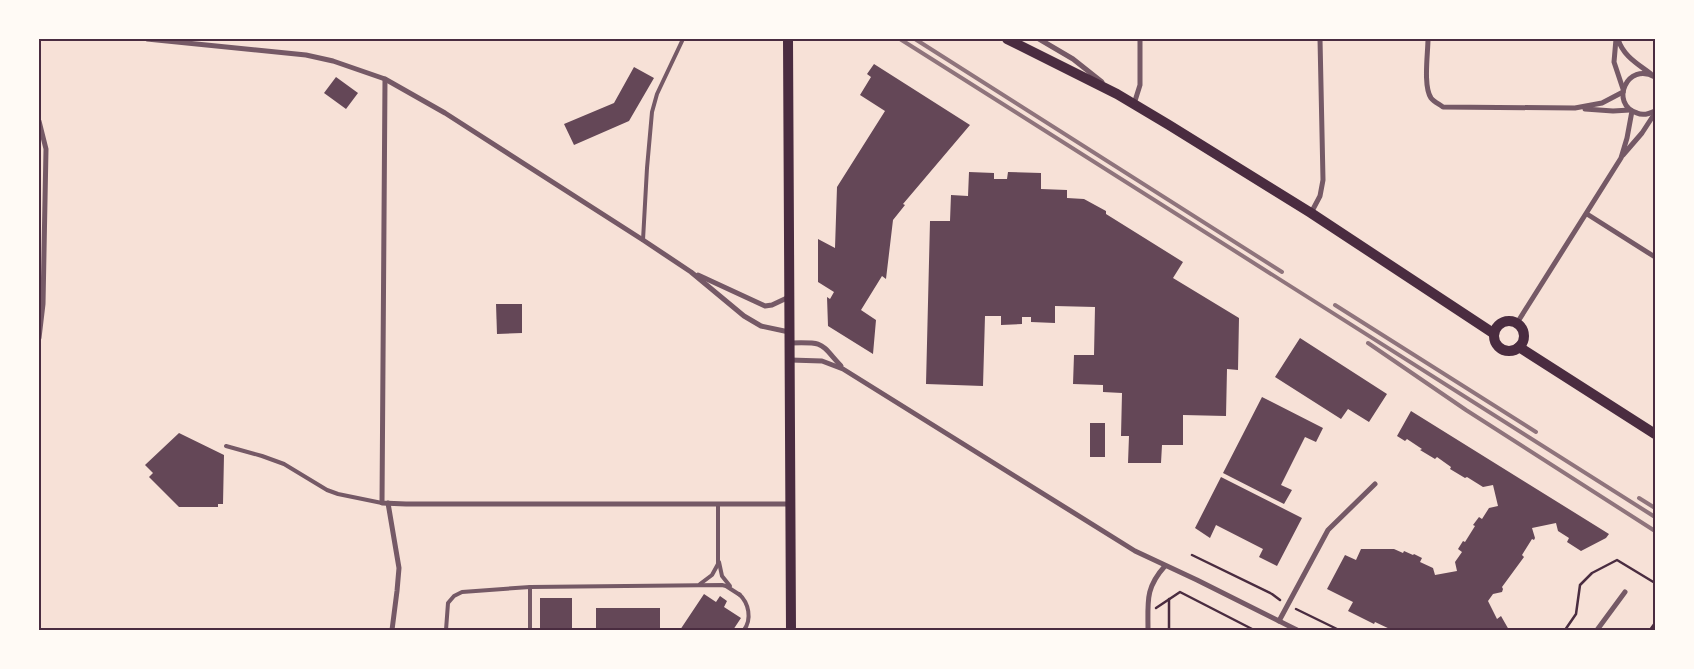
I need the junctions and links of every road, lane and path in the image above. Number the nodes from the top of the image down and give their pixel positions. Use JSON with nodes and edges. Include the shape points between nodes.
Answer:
{"nodes":[{"id":1,"x":147,"y":39,"type":"edge"},
{"id":2,"x":683,"y":39,"type":"edge"},
{"id":3,"x":788,"y":39,"type":"edge"},
{"id":4,"x":1007,"y":39,"type":"edge"},
{"id":5,"x":1039,"y":39,"type":"edge"},
{"id":6,"x":1140,"y":39,"type":"edge"},
{"id":7,"x":1320,"y":39,"type":"edge"},
{"id":8,"x":1428,"y":39,"type":"edge"},
{"id":9,"x":1617,"y":39,"type":"edge"},
{"id":10,"x":1655,"y":77,"type":"edge"},
{"id":11,"x":385,"y":79,"type":"junction"},
{"id":12,"x":1623,"y":90,"type":"junction"},
{"id":13,"x":1117,"y":94,"type":"junction"},
{"id":14,"x":1134,"y":104,"type":"junction"},
{"id":15,"x":1574,"y":108,"type":"junction"},
{"id":16,"x":1631,"y":110,"type":"junction"},
{"id":17,"x":1655,"y":112,"type":"edge"},
{"id":18,"x":39,"y":122,"type":"edge"},
{"id":19,"x":1621,"y":158,"type":"junction"},
{"id":20,"x":1311,"y":213,"type":"junction"},
{"id":21,"x":1587,"y":214,"type":"junction"},
{"id":22,"x":643,"y":240,"type":"junction"},
{"id":23,"x":1655,"y":257,"type":"edge"},
{"id":24,"x":691,"y":272,"type":"junction"},
{"id":25,"x":790,"y":297,"type":"junction"},
{"id":26,"x":1517,"y":322,"type":"junction"},
{"id":27,"x":1493,"y":333,"type":"junction"},
{"id":28,"x":790,"y":337,"type":"junction"},
{"id":29,"x":39,"y":338,"type":"edge"},
{"id":30,"x":1519,"y":347,"type":"junction"},
{"id":31,"x":790,"y":360,"type":"junction"},
{"id":32,"x":844,"y":368,"type":"junction"},
{"id":33,"x":1655,"y":434,"type":"edge"},
{"id":34,"x":226,"y":446,"type":"dead end"},
{"id":35,"x":1375,"y":484,"type":"dead end"},
{"id":36,"x":382,"y":503,"type":"junction"},
{"id":37,"x":388,"y":503,"type":"junction"},
{"id":38,"x":718,"y":504,"type":"junction"},
{"id":39,"x":790,"y":504,"type":"junction"},
{"id":40,"x":1192,"y":555,"type":"dead end"},
{"id":41,"x":718,"y":557,"type":"junction"},
{"id":42,"x":1165,"y":566,"type":"junction"},
{"id":43,"x":1655,"y":584,"type":"edge"},
{"id":44,"x":693,"y":585,"type":"junction"},
{"id":45,"x":530,"y":587,"type":"junction"},
{"id":46,"x":1625,"y":592,"type":"dead end"},
{"id":47,"x":740,"y":595,"type":"junction"},
{"id":48,"x":1170,"y":599,"type":"junction"},
{"id":49,"x":1287,"y":605,"type":"junction"},
{"id":50,"x":1148,"y":614,"type":"junction"},
{"id":51,"x":1279,"y":621,"type":"junction"},
{"id":52,"x":1655,"y":623,"type":"edge"},
{"id":53,"x":392,"y":630,"type":"edge"},
{"id":54,"x":446,"y":630,"type":"edge"},
{"id":55,"x":530,"y":630,"type":"edge"},
{"id":56,"x":744,"y":630,"type":"edge"},
{"id":57,"x":791,"y":630,"type":"edge"},
{"id":58,"x":1148,"y":630,"type":"edge"},
{"id":59,"x":1170,"y":630,"type":"edge"},
{"id":60,"x":1254,"y":630,"type":"edge"},
{"id":61,"x":1297,"y":630,"type":"edge"},
{"id":62,"x":1339,"y":630,"type":"edge"},
{"id":63,"x":1565,"y":630,"type":"edge"},
{"id":64,"x":1597,"y":630,"type":"edge"},
{"id":65,"x":1650,"y":630,"type":"edge"}],
"edges":[{"from":1,"to":11,"type":"street","via":[[306,55]]},
{"from":2,"to":22,"type":"lane","via":[[660,86],[652,112]]},
{"from":3,"to":25,"type":"main road"},
{"from":4,"to":13,"type":"main road"},
{"from":5,"to":13,"type":"street","via":[[1073,59]]},
{"from":6,"to":14,"type":"street","via":[[1140,85]]},
{"from":7,"to":20,"type":"street","via":[[1323,180],[1320,196]]},
{"from":8,"to":15,"type":"street","via":[[1427,88],[1436,103],[1443,107]]},
{"from":9,"to":10,"type":"street","via":[[1627,56]]},
{"from":9,"to":12,"type":"street","via":[[1614,62]]},
{"from":10,"to":12,"type":"street","via":[[1636,75],[1629,79]]},
{"from":11,"to":22,"type":"street","via":[[445,113]]},
{"from":11,"to":36,"type":"street"},
{"from":12,"to":15,"type":"street","via":[[1602,103]]},
{"from":12,"to":16,"type":"street","via":[[1623,100]]},
{"from":13,"to":14,"type":"main road"},
{"from":14,"to":20,"type":"main road"},
{"from":15,"to":16,"type":"street"},
{"from":16,"to":17,"type":"street","via":[[1641,114]]},
{"from":16,"to":19,"type":"street"},
{"from":17,"to":19,"type":"street"},
{"from":18,"to":29,"type":"street","via":[[46,149],[43,304]]},
{"from":19,"to":21,"type":"street"},
{"from":20,"to":27,"type":"main road"},
{"from":21,"to":23,"type":"street"},
{"from":21,"to":26,"type":"street"},
{"from":22,"to":24,"type":"street"},
{"from":24,"to":25,"type":"street","via":[[764,306]]},
{"from":24,"to":28,"type":"street","via":[[756,324]]},
{"from":25,"to":28,"type":"main road"},
{"from":26,"to":27,"type":"main road","via":[[1501,322]]},
{"from":26,"to":30,"type":"main road","via":[[1524,333]]},
{"from":27,"to":30,"type":"main road","via":[[1494,342],[1501,349],[1510,351]]},
{"from":28,"to":31,"type":"main road"},
{"from":28,"to":32,"type":"street","via":[[817,343]]},
{"from":30,"to":33,"type":"main road"},
{"from":31,"to":32,"type":"street","via":[[822,361]]},
{"from":31,"to":39,"type":"main road"},
{"from":32,"to":42,"type":"street","via":[[1135,551]]},
{"from":34,"to":36,"type":"lane","via":[[284,464],[326,490]]},
{"from":35,"to":49,"type":"street","via":[[1328,530]]},
{"from":36,"to":37,"type":"street"},
{"from":37,"to":38,"type":"street"},
{"from":37,"to":53,"type":"street","via":[[399,568]]},
{"from":38,"to":39,"type":"street"},
{"from":38,"to":41,"type":"lane"},
{"from":39,"to":57,"type":"main road"},
{"from":40,"to":49,"type":"path","via":[[1272,594]]},
{"from":41,"to":44,"type":"lane","via":[[712,574],[705,581]]},
{"from":41,"to":47,"type":"lane","via":[[724,581]]},
{"from":42,"to":50,"type":"street","via":[[1152,583]]},
{"from":42,"to":51,"type":"street"},
{"from":43,"to":63,"type":"path","via":[[1617,560],[1580,585],[1576,614]]},
{"from":44,"to":45,"type":"lane"},
{"from":44,"to":47,"type":"lane","via":[[725,585]]},
{"from":45,"to":54,"type":"lane","via":[[456,594],[447,605]]},
{"from":45,"to":55,"type":"lane"},
{"from":46,"to":64,"type":"street"},
{"from":47,"to":56,"type":"lane","via":[[746,602],[748,613]]},
{"from":48,"to":50,"type":"path"},
{"from":48,"to":59,"type":"path"},
{"from":48,"to":60,"type":"path","via":[[1180,592]]},
{"from":49,"to":51,"type":"street"},
{"from":49,"to":62,"type":"path"},
{"from":50,"to":58,"type":"street"},
{"from":51,"to":61,"type":"street"},
{"from":52,"to":65,"type":"path"}]}
